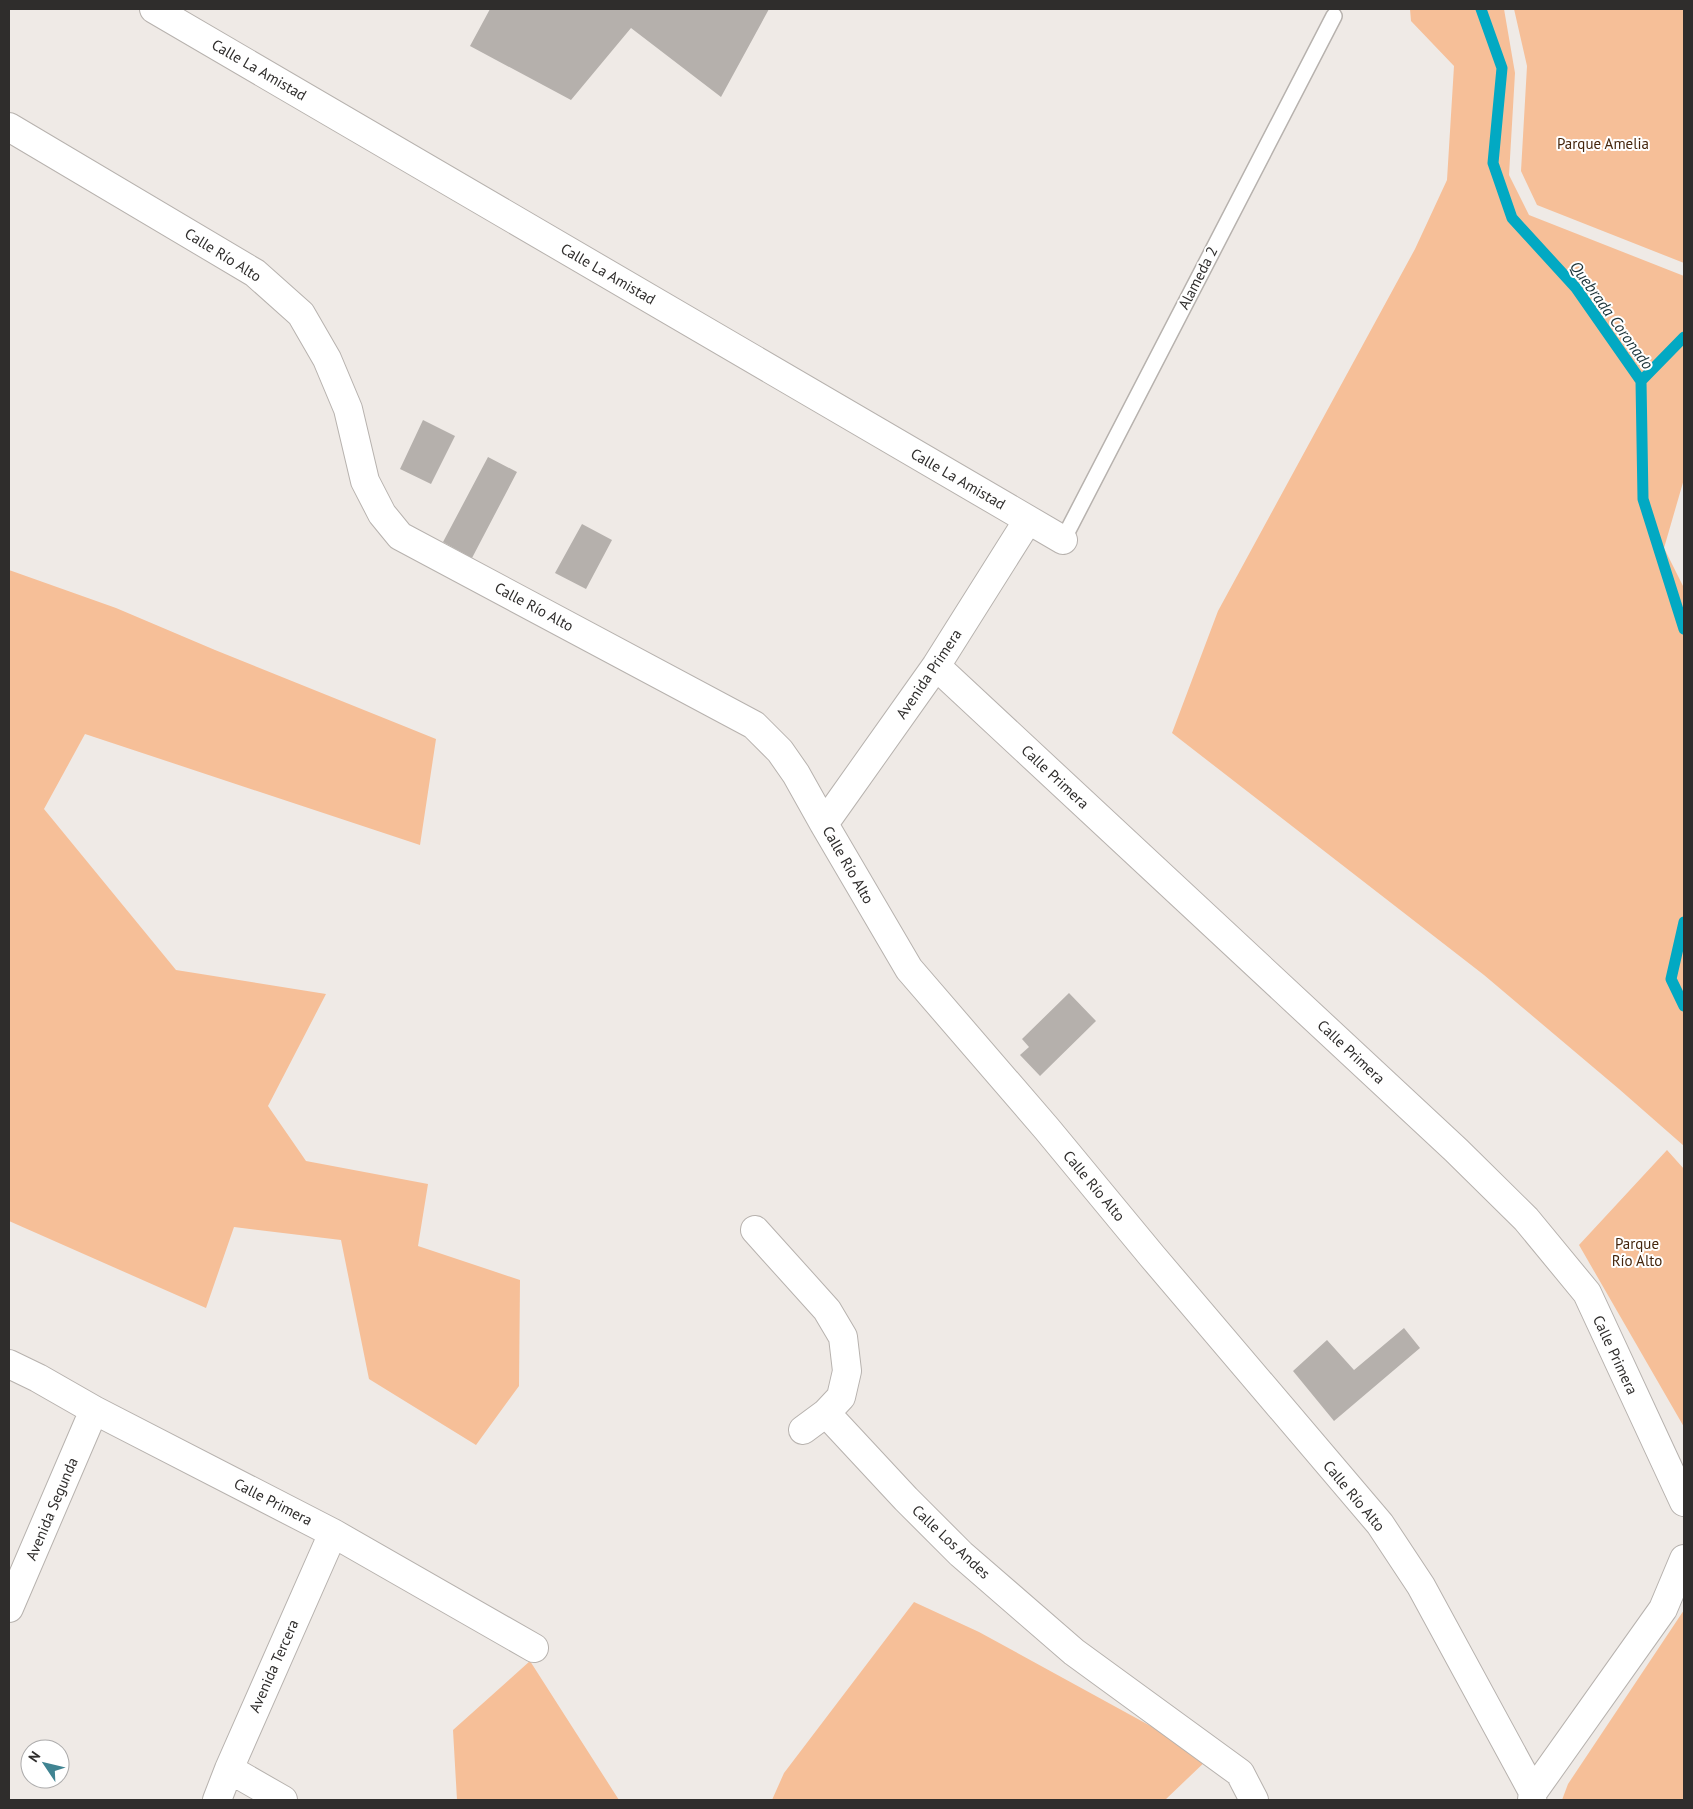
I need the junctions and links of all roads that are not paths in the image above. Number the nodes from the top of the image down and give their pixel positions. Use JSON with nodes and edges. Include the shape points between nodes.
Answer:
{"nodes":[{"id":1,"x":154,"y":9,"type":"edge"},
{"id":2,"x":1334,"y":16,"type":"dead end"},
{"id":3,"x":9,"y":127,"type":"edge"},
{"id":4,"x":1028,"y":520,"type":"junction"},
{"id":5,"x":1063,"y":540,"type":"joint"},
{"id":6,"x":936,"y":666,"type":"junction"},
{"id":7,"x":824,"y":824,"type":"junction"},
{"id":8,"x":755,"y":1230,"type":"dead end"},
{"id":9,"x":9,"y":1364,"type":"edge"},
{"id":10,"x":94,"y":1410,"type":"junction"},
{"id":11,"x":826,"y":1413,"type":"junction"},
{"id":12,"x":803,"y":1430,"type":"dead end"},
{"id":13,"x":1684,"y":1502,"type":"edge"},
{"id":14,"x":333,"y":1533,"type":"junction"},
{"id":15,"x":1684,"y":1559,"type":"edge"},
{"id":16,"x":9,"y":1608,"type":"edge"},
{"id":17,"x":534,"y":1648,"type":"dead end"},
{"id":18,"x":229,"y":1769,"type":"junction"},
{"id":19,"x":1532,"y":1796,"type":"edge"},
{"id":20,"x":217,"y":1800,"type":"edge"},
{"id":21,"x":283,"y":1800,"type":"edge"},
{"id":22,"x":1254,"y":1800,"type":"edge"}],
"edges":[{"from":1,"to":4,"type":"street","name":"Calle La Amistad"},
{"from":2,"to":5,"type":"lane","name":"Alameda 2"},
{"from":3,"to":7,"type":"street","name":"Calle Río Alto","via":[[255,273],[301,314],[327,359],[348,409],[365,481],[382,514],[400,536],[754,724],[780,751]]},
{"from":4,"to":5,"type":"street","name":"Calle La Amistad"},
{"from":4,"to":6,"type":"street","name":"Avenida Primera"},
{"from":6,"to":7,"type":"street","name":"Avenida Primera"},
{"from":6,"to":13,"type":"street","name":"Calle Primera","via":[[1526,1219],[1586,1292]]},
{"from":7,"to":19,"type":"street","name":"Calle Río Alto","via":[[909,969],[1380,1524],[1421,1586]]},
{"from":8,"to":11,"type":"street","via":[[828,1310],[843,1337],[848,1371],[840,1397]]},
{"from":9,"to":10,"type":"street","name":"Calle Primera"},
{"from":10,"to":14,"type":"street","name":"Calle Primera"},
{"from":10,"to":16,"type":"street","name":"Avenida Segunda"},
{"from":11,"to":12,"type":"street"},
{"from":11,"to":22,"type":"street","name":"Calle Los Andes","via":[[961,1554],[1074,1652],[1240,1773]]},
{"from":14,"to":17,"type":"street","name":"Calle Primera"},
{"from":14,"to":18,"type":"street","name":"Avenida Tercera"},
{"from":15,"to":19,"type":"street","via":[[1663,1609]]},
{"from":18,"to":20,"type":"street","name":"Avenida Tercera"},
{"from":18,"to":21,"type":"street"}]}
